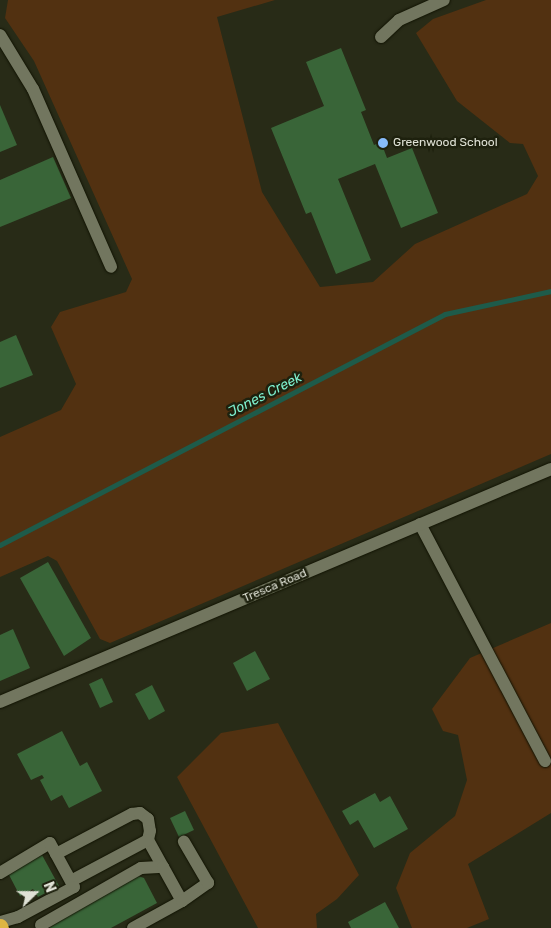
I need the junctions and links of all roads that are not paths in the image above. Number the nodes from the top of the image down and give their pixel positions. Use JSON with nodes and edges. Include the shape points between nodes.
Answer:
{"nodes":[{"id":1,"x":444,"y":0,"type":"edge"},
{"id":2,"x":0,"y":35,"type":"edge"},
{"id":3,"x":381,"y":37,"type":"dead end"},
{"id":4,"x":111,"y":267,"type":"dead end"},
{"id":5,"x":551,"y":469,"type":"edge"},
{"id":6,"x":420,"y":524,"type":"junction"},
{"id":7,"x":0,"y":702,"type":"edge"},
{"id":8,"x":545,"y":761,"type":"dead end"},
{"id":9,"x":148,"y":840,"type":"junction"},
{"id":10,"x":184,"y":842,"type":"dead end"},
{"id":11,"x":56,"y":854,"type":"junction"},
{"id":12,"x":163,"y":867,"type":"junction"},
{"id":13,"x":0,"y":873,"type":"edge"},
{"id":14,"x":71,"y":880,"type":"junction"},
{"id":15,"x":182,"y":901,"type":"junction"},
{"id":16,"x":0,"y":925,"type":"edge"},
{"id":17,"x":40,"y":927,"type":"edge"},
{"id":18,"x":133,"y":928,"type":"edge"}],
"edges":[{"from":1,"to":3,"type":"street","via":[[400,20]]},
{"from":2,"to":4,"type":"street","via":[[33,88]]},
{"from":5,"to":6,"type":"street","name":"Tresca Road"},
{"from":6,"to":7,"type":"street","name":"Tresca Road"},
{"from":6,"to":8,"type":"street"},
{"from":9,"to":11,"type":"street","via":[[148,819],[140,812]]},
{"from":9,"to":12,"type":"street"},
{"from":9,"to":14,"type":"street"},
{"from":10,"to":15,"type":"street","via":[[208,883]]},
{"from":11,"to":13,"type":"street","via":[[50,843]]},
{"from":11,"to":14,"type":"street"},
{"from":12,"to":15,"type":"street"},
{"from":12,"to":17,"type":"street","via":[[141,868]]},
{"from":14,"to":16,"type":"street","via":[[74,887]]},
{"from":15,"to":18,"type":"street"}]}
